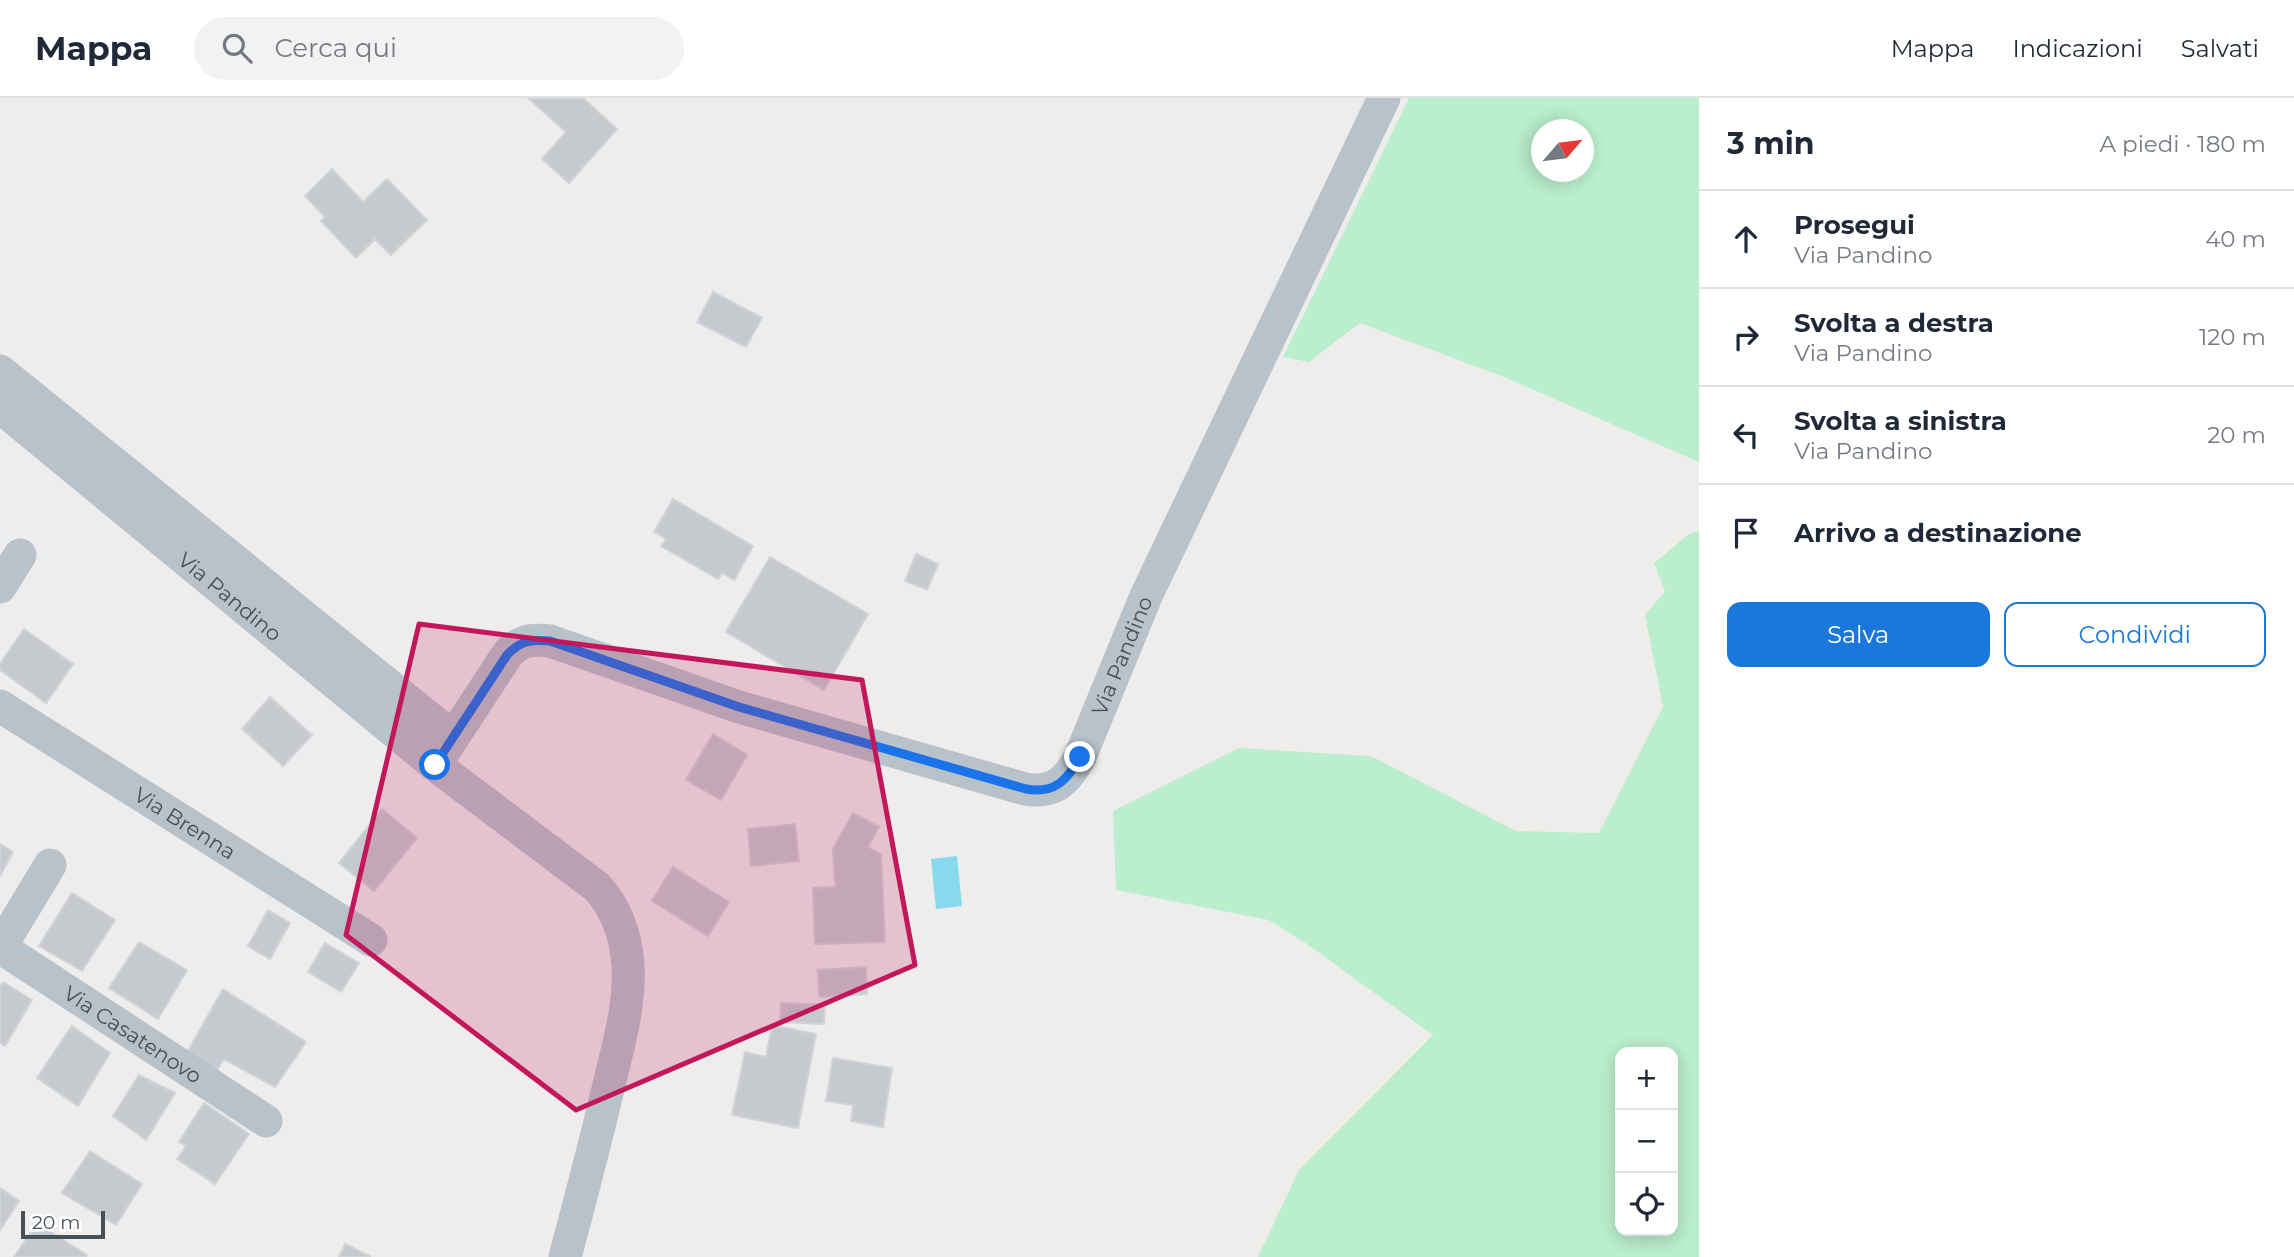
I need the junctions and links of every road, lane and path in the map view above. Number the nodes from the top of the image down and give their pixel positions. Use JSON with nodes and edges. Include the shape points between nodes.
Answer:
{"nodes":[{"id":1,"x":1384,"y":98,"type":"edge"},
{"id":2,"x":0,"y":371,"type":"edge"},
{"id":3,"x":0,"y":407,"type":"edge"},
{"id":4,"x":20,"y":555,"type":"dead end"},
{"id":5,"x":0,"y":587,"type":"edge"},
{"id":6,"x":0,"y":706,"type":"edge"},
{"id":7,"x":444,"y":751,"type":"junction"},
{"id":8,"x":50,"y":865,"type":"dead end"},
{"id":9,"x":371,"y":940,"type":"dead end"},
{"id":10,"x":0,"y":947,"type":"edge"},
{"id":11,"x":266,"y":1121,"type":"dead end"},
{"id":12,"x":565,"y":1257,"type":"edge"}],
"edges":[{"from":1,"to":7,"type":"street","name":"Via Pandino","via":[[1146,596],[1080,757],[1064,782],[1050,789],[1026,789],[739,707],[538,639],[522,642],[507,655]]},
{"from":2,"to":7,"type":"street","name":"Via Pandino"},
{"from":3,"to":7,"type":"street","name":"Via Pandino"},
{"from":4,"to":5,"type":"street"},
{"from":6,"to":9,"type":"street","name":"Via Brenna"},
{"from":7,"to":12,"type":"street","via":[[597,887],[620,925],[628,966],[625,1018]]},
{"from":8,"to":10,"type":"street"},
{"from":10,"to":11,"type":"street","name":"Via Casatenovo"}]}
